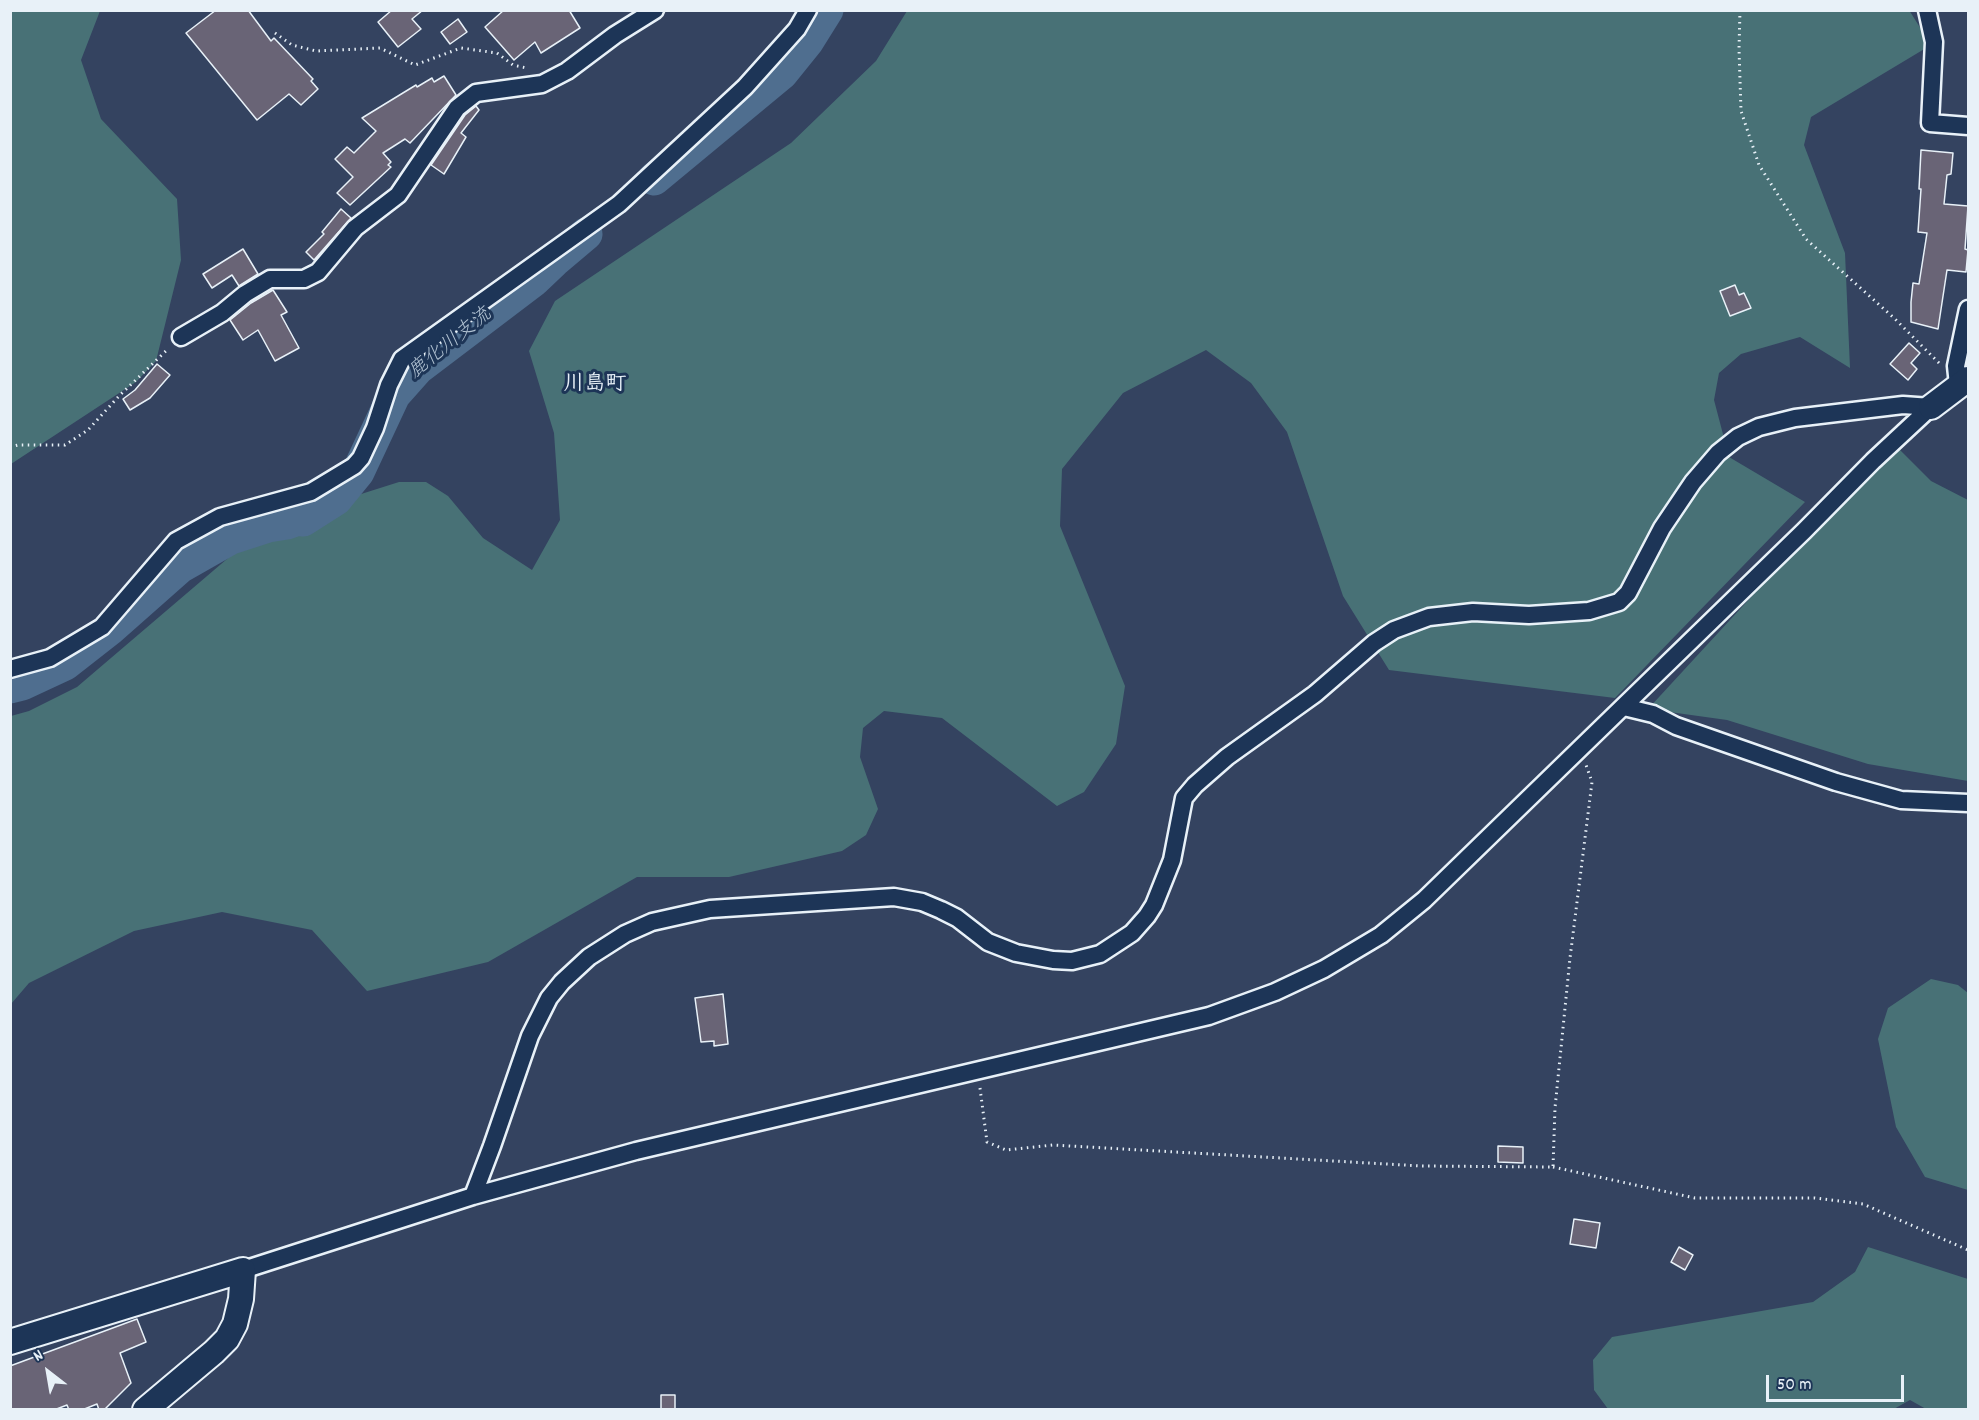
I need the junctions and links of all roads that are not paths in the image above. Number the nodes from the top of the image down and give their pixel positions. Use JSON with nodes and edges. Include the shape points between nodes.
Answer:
{"nodes":[{"id":1,"x":656,"y":10,"type":"edge"},
{"id":2,"x":808,"y":10,"type":"edge"},
{"id":3,"x":1927,"y":10,"type":"edge"},
{"id":4,"x":1968,"y":126,"type":"edge"},
{"id":5,"x":1968,"y":309,"type":"edge"},
{"id":6,"x":181,"y":337,"type":"road end"},
{"id":7,"x":1963,"y":382,"type":"edge"},
{"id":8,"x":1931,"y":407,"type":"junction"},
{"id":9,"x":10,"y":669,"type":"edge"},
{"id":10,"x":1624,"y":707,"type":"junction"},
{"id":11,"x":1968,"y":803,"type":"edge"},
{"id":12,"x":473,"y":1196,"type":"junction"},
{"id":13,"x":243,"y":1270,"type":"junction"},
{"id":14,"x":10,"y":1342,"type":"edge"},
{"id":15,"x":146,"y":1410,"type":"edge"}],
"edges":[{"from":1,"to":6,"type":"street","via":[[542,84],[476,93],[457,108],[398,195],[356,228],[318,272],[304,279],[270,279]]},
{"from":2,"to":9,"type":"street","via":[[797,29],[745,87],[619,204],[402,359],[375,428],[354,466],[311,492],[220,517],[176,541],[102,627],[50,658]]},
{"from":3,"to":4,"type":"street","via":[[1934,42],[1930,123]]},
{"from":5,"to":7,"type":"street","via":[[1956,366]]},
{"from":7,"to":8,"type":"street"},
{"from":8,"to":10,"type":"street"},
{"from":8,"to":12,"type":"street","via":[[1903,405],[1796,418],[1738,437],[1693,482],[1619,602],[1570,612],[1429,616],[1374,643],[1315,694],[1195,785],[1184,798],[1172,860],[1154,905],[1132,933],[1100,954],[1062,960],[1016,953],[988,942],[941,910],[894,897],[710,909],[652,922],[625,934],[589,957],[549,998],[530,1036]]},
{"from":10,"to":11,"type":"street","via":[[1653,714],[1676,726],[1836,782],[1901,800]]},
{"from":10,"to":12,"type":"street","via":[[1425,900],[1381,935],[1275,992],[1209,1016],[636,1150]]},
{"from":12,"to":13,"type":"street"},
{"from":13,"to":14,"type":"street"},
{"from":13,"to":15,"type":"street","via":[[235,1324],[226,1339]]}]}
